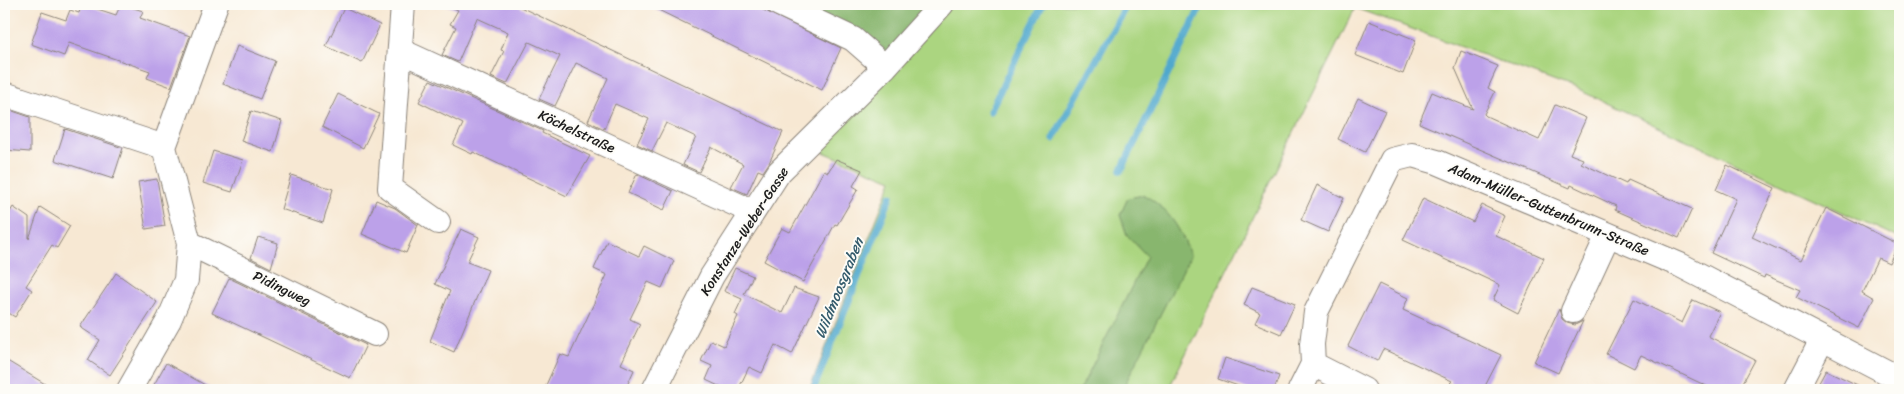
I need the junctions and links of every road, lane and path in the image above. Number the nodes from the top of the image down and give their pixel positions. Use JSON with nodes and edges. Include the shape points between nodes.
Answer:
{"nodes":[{"id":1,"x":216,"y":4,"type":"edge"},
{"id":2,"x":403,"y":4,"type":"edge"},
{"id":3,"x":779,"y":4,"type":"edge"},
{"id":4,"x":942,"y":4,"type":"edge"},
{"id":5,"x":401,"y":51,"type":"junction"},
{"id":6,"x":885,"y":67,"type":"junction"},
{"id":7,"x":4,"y":94,"type":"edge"},
{"id":8,"x":164,"y":147,"type":"junction"},
{"id":9,"x":753,"y":212,"type":"junction"},
{"id":10,"x":438,"y":222,"type":"dead end"},
{"id":11,"x":1608,"y":234,"type":"junction"},
{"id":12,"x":189,"y":243,"type":"junction"},
{"id":13,"x":1573,"y":311,"type":"dead end"},
{"id":14,"x":375,"y":334,"type":"dead end"},
{"id":15,"x":1822,"y":340,"type":"junction"},
{"id":16,"x":1313,"y":364,"type":"junction"},
{"id":17,"x":1900,"y":380,"type":"edge"},
{"id":18,"x":129,"y":390,"type":"edge"},
{"id":19,"x":654,"y":390,"type":"edge"},
{"id":20,"x":1300,"y":390,"type":"edge"},
{"id":21,"x":1364,"y":390,"type":"edge"},
{"id":22,"x":1796,"y":390,"type":"edge"}],
"edges":[{"from":1,"to":8,"type":"street"},
{"from":2,"to":5,"type":"street"},
{"from":3,"to":6,"type":"street","via":[[853,39]]},
{"from":4,"to":6,"type":"street","name":"Konstanze-Weber-Gasse"},
{"from":5,"to":9,"type":"street","name":"Köchelstraße"},
{"from":5,"to":10,"type":"street","via":[[390,188]]},
{"from":6,"to":9,"type":"street","name":"Konstanze-Weber-Gasse","via":[[779,172]]},
{"from":7,"to":8,"type":"street"},
{"from":8,"to":12,"type":"street"},
{"from":9,"to":19,"type":"street","name":"Konstanze-Weber-Gasse","via":[[712,276]]},
{"from":11,"to":13,"type":"street"},
{"from":11,"to":15,"type":"street","name":"Adam-Müller-Guttenbrunn-Straße","via":[[1680,265]]},
{"from":11,"to":16,"type":"street","name":"Adam-Müller-Guttenbrunn-Straße","via":[[1437,162],[1412,155],[1392,160],[1316,312]]},
{"from":12,"to":14,"type":"street","name":"Pidingweg"},
{"from":12,"to":18,"type":"street","via":[[186,280],[169,320]]},
{"from":15,"to":17,"type":"street","name":"Adam-Müller-Guttenbrunn-Straße"},
{"from":15,"to":22,"type":"street"},
{"from":16,"to":20,"type":"street"},
{"from":16,"to":21,"type":"street"}]}
